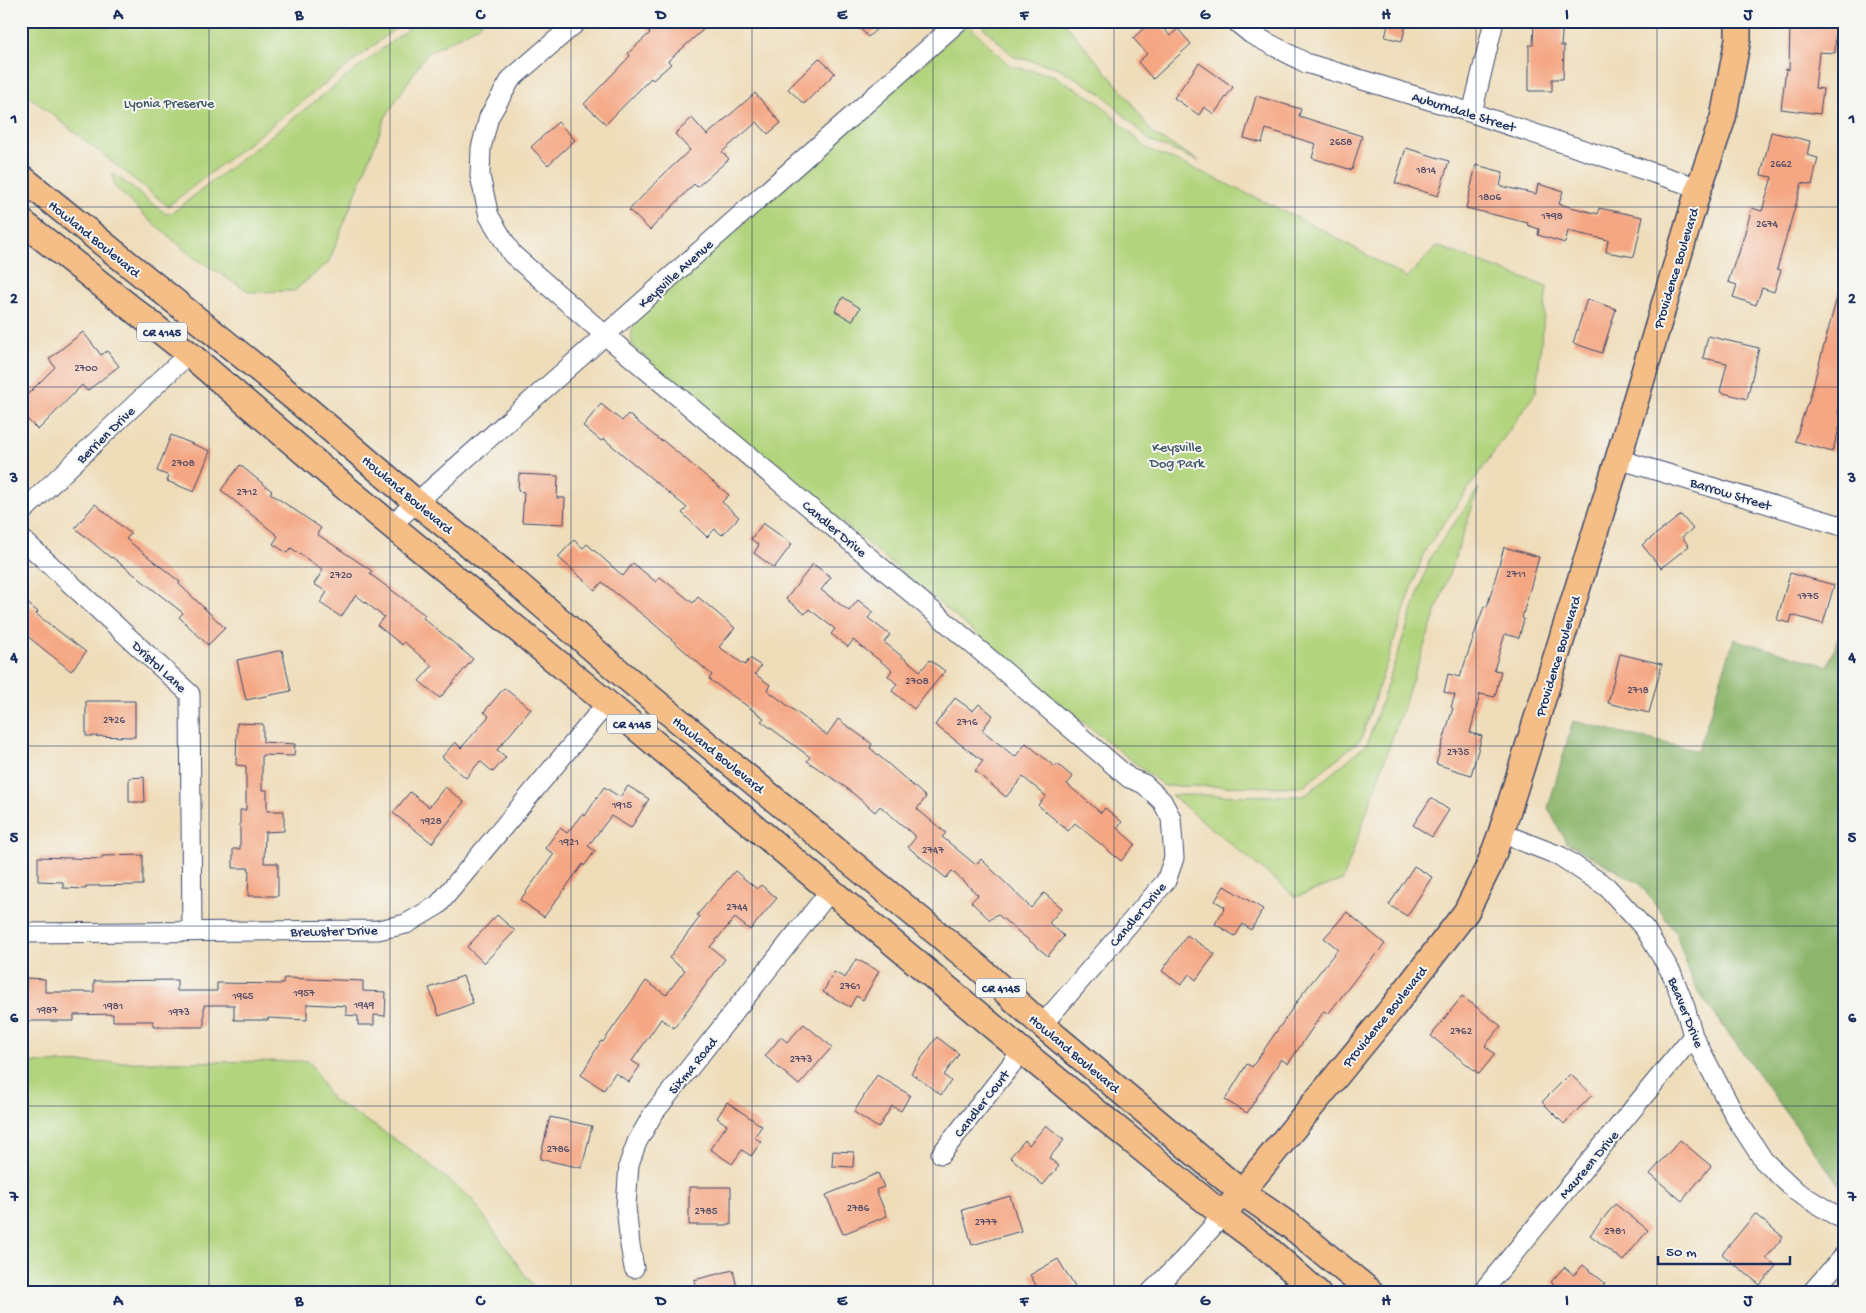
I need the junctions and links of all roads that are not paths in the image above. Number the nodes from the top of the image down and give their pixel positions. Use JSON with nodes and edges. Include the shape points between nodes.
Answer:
{"nodes":[{"id":1,"x":578,"y":21,"type":"edge"},
{"id":2,"x":959,"y":21,"type":"edge"},
{"id":3,"x":1235,"y":21,"type":"edge"},
{"id":4,"x":1494,"y":21,"type":"edge"},
{"id":5,"x":1738,"y":21,"type":"edge"},
{"id":6,"x":1472,"y":113,"type":"junction"},
{"id":7,"x":21,"y":177,"type":"edge"},
{"id":8,"x":1699,"y":188,"type":"junction"},
{"id":9,"x":21,"y":221,"type":"edge"},
{"id":10,"x":605,"y":335,"type":"junction"},
{"id":11,"x":188,"y":353,"type":"junction"},
{"id":12,"x":1618,"y":459,"type":"junction"},
{"id":13,"x":416,"y":502,"type":"junction"},
{"id":14,"x":21,"y":513,"type":"edge"},
{"id":15,"x":391,"y":525,"type":"junction"},
{"id":16,"x":1845,"y":527,"type":"edge"},
{"id":17,"x":21,"y":538,"type":"edge"},
{"id":18,"x":608,"y":704,"type":"junction"},
{"id":19,"x":1501,"y":833,"type":"junction"},
{"id":20,"x":830,"y":890,"type":"junction"},
{"id":21,"x":192,"y":932,"type":"junction"},
{"id":22,"x":21,"y":933,"type":"edge"},
{"id":23,"x":1042,"y":1025,"type":"junction"},
{"id":24,"x":1694,"y":1036,"type":"junction"},
{"id":25,"x":1022,"y":1051,"type":"junction"},
{"id":26,"x":941,"y":1154,"type":"dead end"},
{"id":27,"x":1241,"y":1192,"type":"junction"},
{"id":28,"x":1223,"y":1215,"type":"junction"},
{"id":29,"x":1845,"y":1221,"type":"edge"},
{"id":30,"x":1845,"y":1254,"type":"edge"},
{"id":31,"x":634,"y":1268,"type":"dead end"},
{"id":32,"x":1151,"y":1292,"type":"edge"},
{"id":33,"x":1317,"y":1292,"type":"edge"},
{"id":34,"x":1371,"y":1292,"type":"edge"},
{"id":35,"x":1482,"y":1292,"type":"edge"},
{"id":36,"x":1812,"y":1292,"type":"edge"}],
"edges":[{"from":1,"to":10,"type":"street","name":"Candler Drive","via":[[511,79],[489,117],[480,148],[480,176],[489,216],[512,254]]},
{"from":2,"to":10,"type":"street","name":"Keysville Avenue"},
{"from":3,"to":6,"type":"street","name":"Auburndale Street","via":[[1251,34],[1306,62]]},
{"from":4,"to":6,"type":"street"},
{"from":5,"to":8,"type":"main road","name":"Providence Boulevard","via":[[1738,39],[1723,118]]},
{"from":6,"to":8,"type":"street","name":"Auburndale Street"},
{"from":7,"to":13,"type":"main road","name":"Howland Boulevard","number":"CR 4145","via":[[293,397]]},
{"from":8,"to":12,"type":"main road","name":"Providence Boulevard"},
{"from":9,"to":11,"type":"main road","number":"CR 4145"},
{"from":10,"to":13,"type":"street","name":"Keysville Avenue"},
{"from":10,"to":23,"type":"street","name":"Candler Drive","via":[[1129,778],[1144,784],[1162,801],[1171,818],[1174,858],[1166,881]]},
{"from":11,"to":14,"type":"street","name":"Berrien Drive"},
{"from":11,"to":15,"type":"main road","number":"CR 4145"},
{"from":12,"to":16,"type":"street","name":"Barrow Street"},
{"from":12,"to":19,"type":"main road","name":"Providence Boulevard"},
{"from":13,"to":15,"type":"street","name":"Keysville Avenue"},
{"from":13,"to":23,"type":"main road","name":"Howland Boulevard","number":"CR 4145","via":[[977,966]]},
{"from":15,"to":18,"type":"main road","number":"CR 4145"},
{"from":17,"to":21,"type":"street","name":"Dristol Lane","via":[[190,694]]},
{"from":18,"to":20,"type":"main road","number":"CR 4145"},
{"from":18,"to":21,"type":"street","name":"Brewster Drive","via":[[438,904],[406,924],[378,930]]},
{"from":19,"to":24,"type":"street","name":"Beaver Drive","via":[[1560,856],[1607,887],[1645,929],[1672,974]]},
{"from":19,"to":27,"type":"main road","name":"Providence Boulevard","via":[[1466,912],[1394,1007]]},
{"from":20,"to":25,"type":"main road","number":"CR 4145"},
{"from":20,"to":31,"type":"street","name":"Sixma Road","via":[[653,1114],[637,1142],[628,1164],[626,1206]]},
{"from":21,"to":22,"type":"street","name":"Brewster Drive"},
{"from":23,"to":27,"type":"main road","name":"Howland Boulevard","number":"CR 4145"},
{"from":24,"to":29,"type":"street","name":"Beaver Drive","via":[[1736,1118],[1764,1162],[1797,1192]]},
{"from":24,"to":35,"type":"street","name":"Maureen Drive"},
{"from":25,"to":26,"type":"street","name":"Candler Court"},
{"from":25,"to":28,"type":"main road","number":"CR 4145"},
{"from":27,"to":28,"type":"main road","name":"Providence Boulevard"},
{"from":27,"to":34,"type":"main road","name":"Howland Boulevard","number":"CR 4145","via":[[1292,1227]]},
{"from":28,"to":32,"type":"street"},
{"from":28,"to":33,"type":"main road","number":"CR 4145"},
{"from":30,"to":36,"type":"street"}]}
